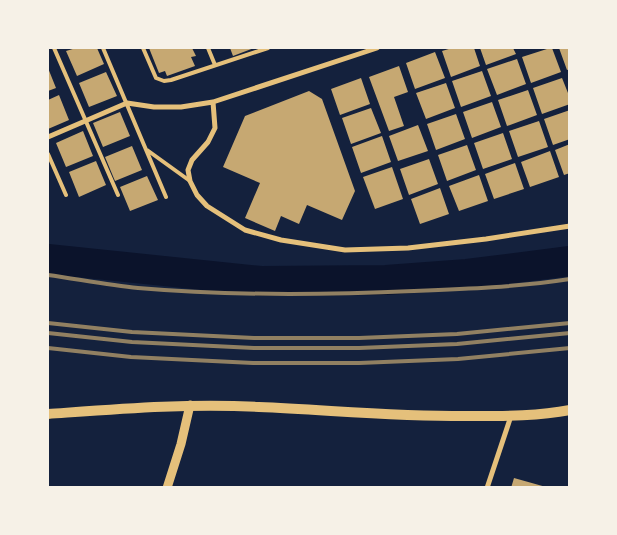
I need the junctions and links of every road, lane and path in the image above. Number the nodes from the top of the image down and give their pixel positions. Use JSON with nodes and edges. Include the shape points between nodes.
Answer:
{"nodes":[{"id":1,"x":54,"y":48,"type":"edge"},
{"id":2,"x":103,"y":48,"type":"edge"},
{"id":3,"x":143,"y":48,"type":"edge"},
{"id":4,"x":208,"y":48,"type":"edge"},
{"id":5,"x":268,"y":48,"type":"edge"},
{"id":6,"x":377,"y":48,"type":"edge"},
{"id":7,"x":215,"y":65,"type":"junction"},
{"id":8,"x":213,"y":102,"type":"junction"},
{"id":9,"x":126,"y":103,"type":"junction"},
{"id":10,"x":85,"y":120,"type":"junction"},
{"id":11,"x":48,"y":137,"type":"edge"},
{"id":12,"x":146,"y":150,"type":"junction"},
{"id":13,"x":48,"y":154,"type":"edge"},
{"id":14,"x":190,"y":181,"type":"junction"},
{"id":15,"x":66,"y":195,"type":"dead end"},
{"id":16,"x":118,"y":195,"type":"dead end"},
{"id":17,"x":166,"y":197,"type":"dead end"},
{"id":18,"x":570,"y":226,"type":"edge"},
{"id":19,"x":190,"y":405,"type":"junction"},
{"id":20,"x":570,"y":410,"type":"edge"},
{"id":21,"x":48,"y":414,"type":"edge"},
{"id":22,"x":511,"y":416,"type":"junction"},
{"id":23,"x":167,"y":488,"type":"edge"},
{"id":24,"x":487,"y":488,"type":"edge"}],
"edges":[{"from":1,"to":10,"type":"lane"},
{"from":2,"to":9,"type":"lane"},
{"from":3,"to":7,"type":"lane","via":[[156,78],[164,81]]},
{"from":4,"to":7,"type":"lane"},
{"from":5,"to":7,"type":"lane"},
{"from":6,"to":8,"type":"street"},
{"from":8,"to":9,"type":"street","via":[[154,107]]},
{"from":8,"to":14,"type":"street","via":[[215,128],[192,160],[188,170]]},
{"from":9,"to":10,"type":"street"},
{"from":9,"to":12,"type":"lane"},
{"from":10,"to":11,"type":"street"},
{"from":10,"to":16,"type":"lane"},
{"from":12,"to":14,"type":"lane"},
{"from":12,"to":17,"type":"lane"},
{"from":13,"to":15,"type":"lane"},
{"from":14,"to":18,"type":"street","via":[[206,206],[245,230],[281,240],[345,250],[408,248]]},
{"from":19,"to":21,"type":"main road"},
{"from":19,"to":22,"type":"main road","via":[[399,415]]},
{"from":19,"to":23,"type":"street"},
{"from":20,"to":22,"type":"main road"},
{"from":22,"to":24,"type":"street"}]}
